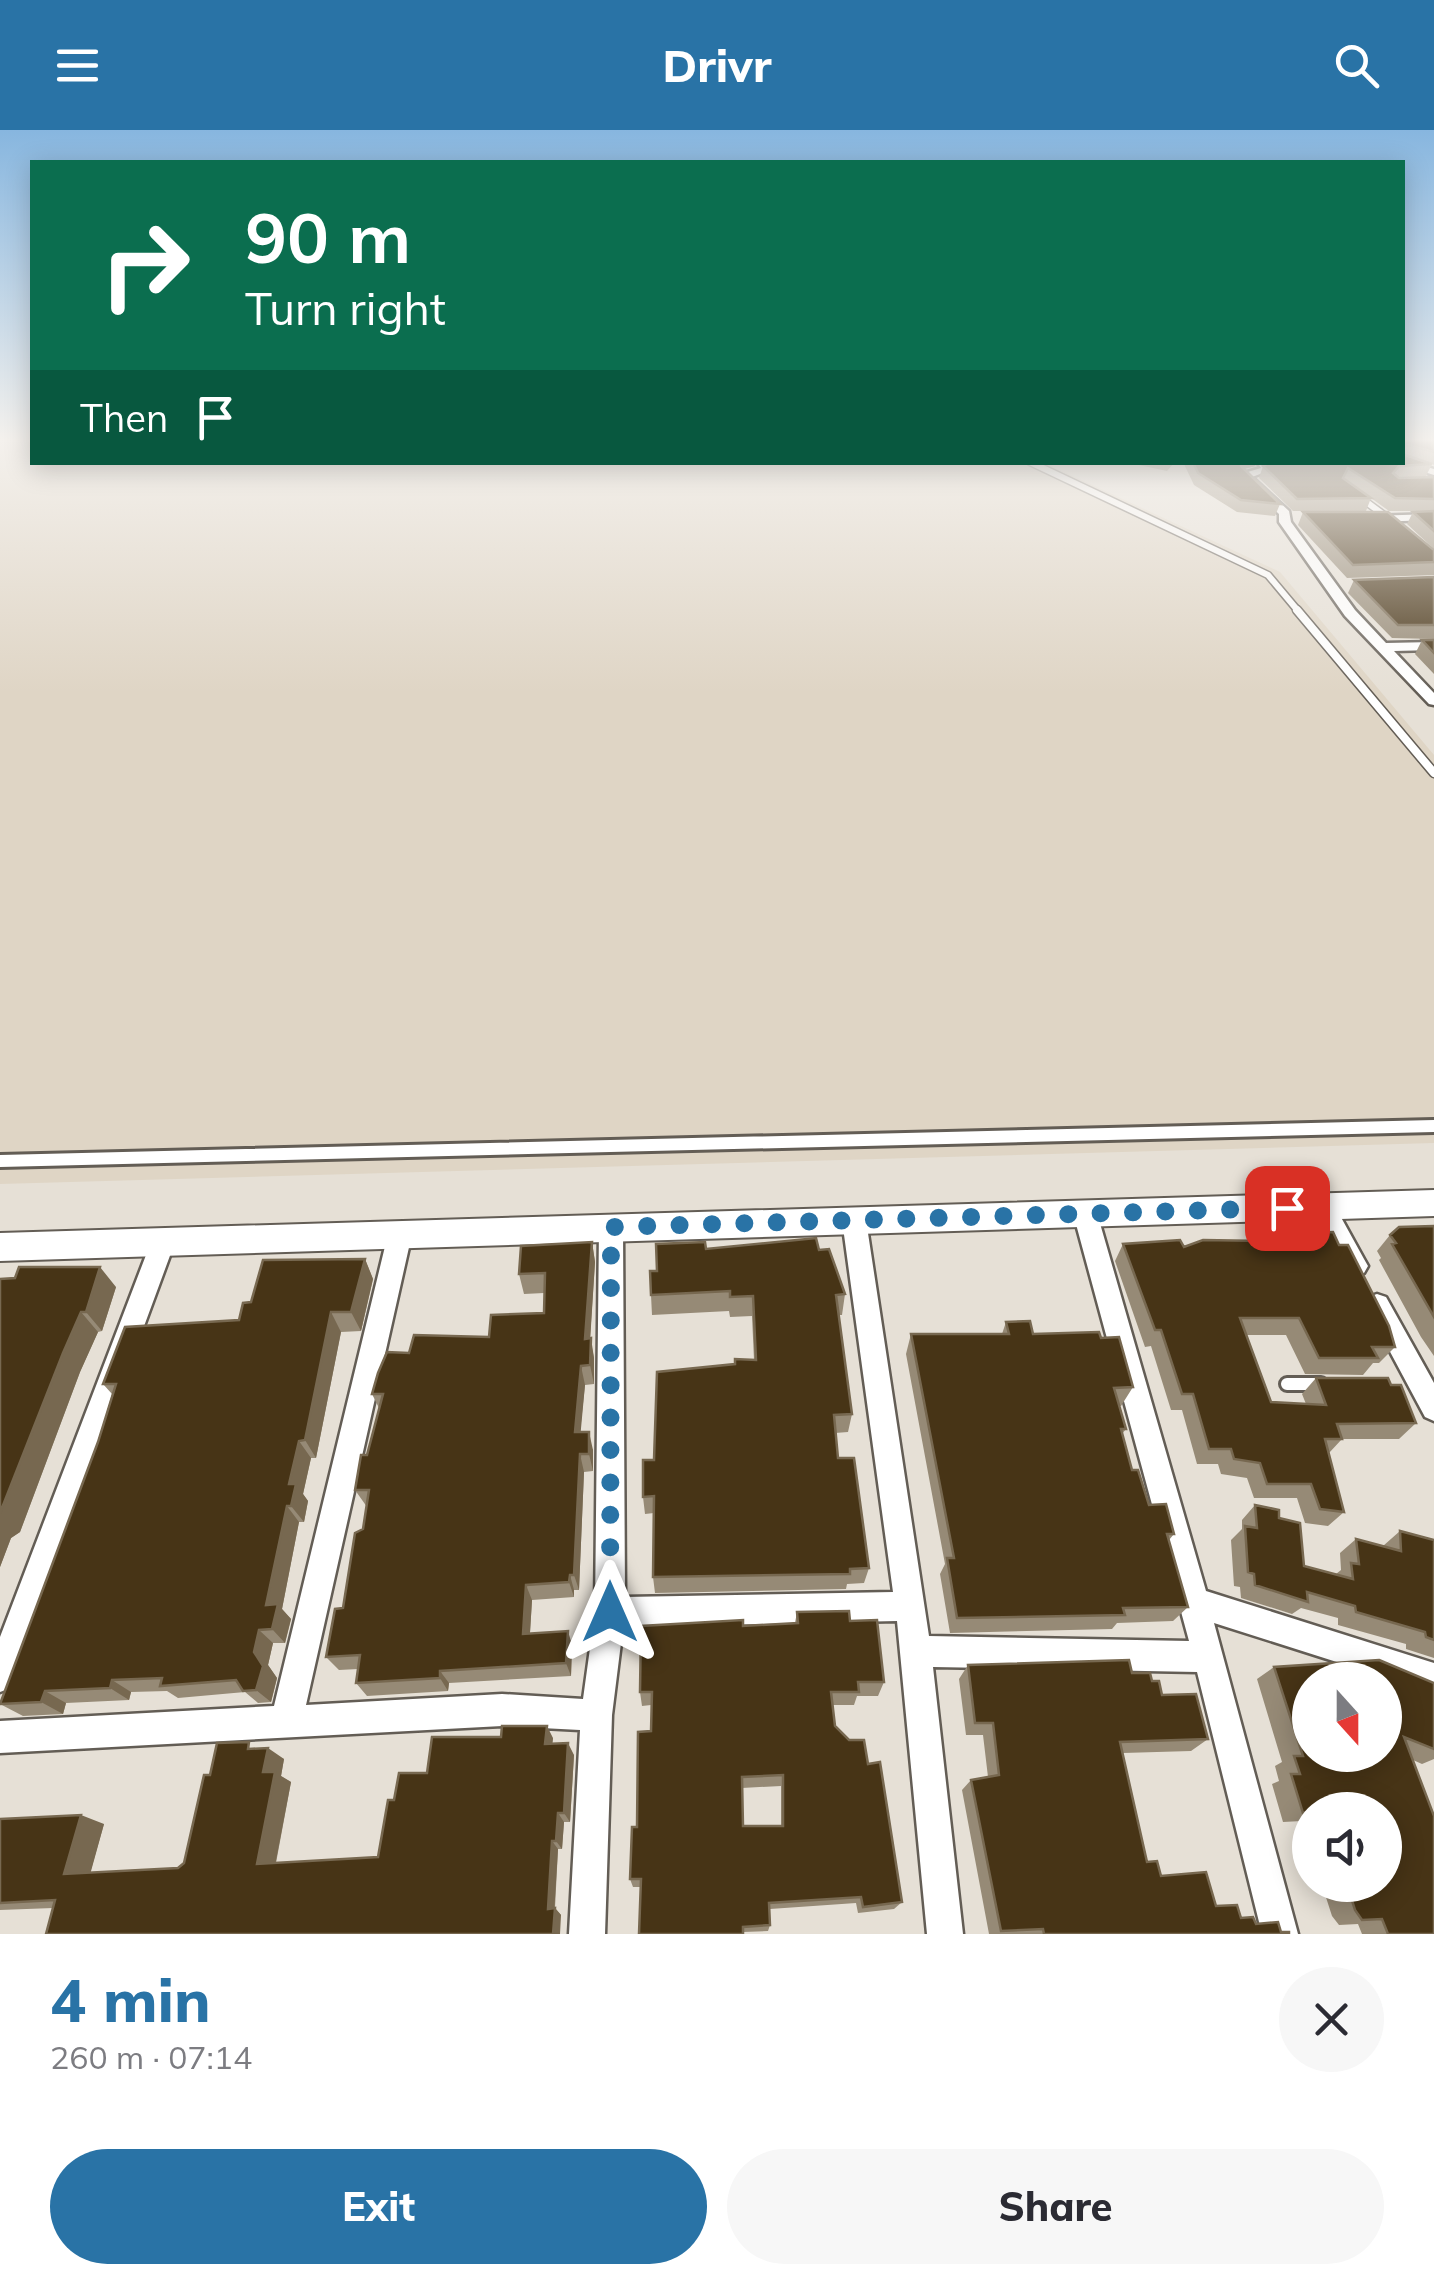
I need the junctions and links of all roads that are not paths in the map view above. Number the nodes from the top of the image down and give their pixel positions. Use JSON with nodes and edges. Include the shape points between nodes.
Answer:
{"nodes":[{"id":1,"x":1161,"y":524,"type":"edge"},
{"id":2,"x":1290,"y":524,"type":"edge"},
{"id":3,"x":1394,"y":524,"type":"edge"},
{"id":4,"x":1406,"y":536,"type":"edge"},
{"id":5,"x":1434,"y":646,"type":"edge"},
{"id":6,"x":1384,"y":647,"type":"junction"},
{"id":7,"x":1434,"y":702,"type":"edge"},
{"id":8,"x":1434,"y":773,"type":"edge"},
{"id":9,"x":1434,"y":1126,"type":"edge"},
{"id":10,"x":0,"y":1161,"type":"edge"},
{"id":11,"x":1434,"y":1204,"type":"edge"},
{"id":12,"x":1324,"y":1208,"type":"junction"},
{"id":13,"x":1085,"y":1212,"type":"junction"},
{"id":14,"x":854,"y":1220,"type":"junction"},
{"id":15,"x":611,"y":1227,"type":"junction"},
{"id":16,"x":400,"y":1234,"type":"junction"},
{"id":17,"x":163,"y":1242,"type":"junction"},
{"id":18,"x":0,"y":1247,"type":"edge"},
{"id":19,"x":1288,"y":1384,"type":"dead end"},
{"id":20,"x":1345,"y":1385,"type":"edge"},
{"id":21,"x":1434,"y":1408,"type":"edge"},
{"id":22,"x":1194,"y":1602,"type":"junction"},
{"id":23,"x":908,"y":1606,"type":"junction"},
{"id":24,"x":610,"y":1612,"type":"junction"},
{"id":25,"x":916,"y":1651,"type":"junction"},
{"id":26,"x":1207,"y":1657,"type":"junction"},
{"id":27,"x":0,"y":1677,"type":"edge"},
{"id":28,"x":1434,"y":1678,"type":"edge"},
{"id":29,"x":596,"y":1715,"type":"junction"},
{"id":30,"x":287,"y":1719,"type":"junction"},
{"id":31,"x":0,"y":1737,"type":"edge"},
{"id":32,"x":587,"y":1934,"type":"edge"},
{"id":33,"x":946,"y":1934,"type":"edge"},
{"id":34,"x":1280,"y":1934,"type":"edge"}],
"edges":[{"from":1,"to":8,"type":"lane","via":[[1268,575]]},
{"from":2,"to":6,"type":"street","via":[[1342,585],[1350,612]]},
{"from":3,"to":4,"type":"street"},
{"from":5,"to":6,"type":"street"},
{"from":6,"to":7,"type":"street"},
{"from":9,"to":10,"type":"lane"},
{"from":11,"to":12,"type":"main road"},
{"from":12,"to":13,"type":"main road"},
{"from":12,"to":21,"type":"street","via":[[1412,1385]]},
{"from":13,"to":14,"type":"main road"},
{"from":13,"to":22,"type":"street"},
{"from":14,"to":15,"type":"main road"},
{"from":14,"to":23,"type":"street"},
{"from":15,"to":16,"type":"main road"},
{"from":15,"to":24,"type":"street"},
{"from":16,"to":17,"type":"main road"},
{"from":16,"to":30,"type":"street"},
{"from":17,"to":18,"type":"main road"},
{"from":17,"to":27,"type":"street"},
{"from":19,"to":20,"type":"lane"},
{"from":22,"to":26,"type":"street"},
{"from":22,"to":28,"type":"street"},
{"from":23,"to":24,"type":"street"},
{"from":23,"to":25,"type":"street"},
{"from":24,"to":29,"type":"street"},
{"from":25,"to":26,"type":"street"},
{"from":25,"to":33,"type":"street"},
{"from":26,"to":34,"type":"street"},
{"from":29,"to":30,"type":"street","via":[[502,1710]]},
{"from":29,"to":32,"type":"street"},
{"from":30,"to":31,"type":"street"}]}
